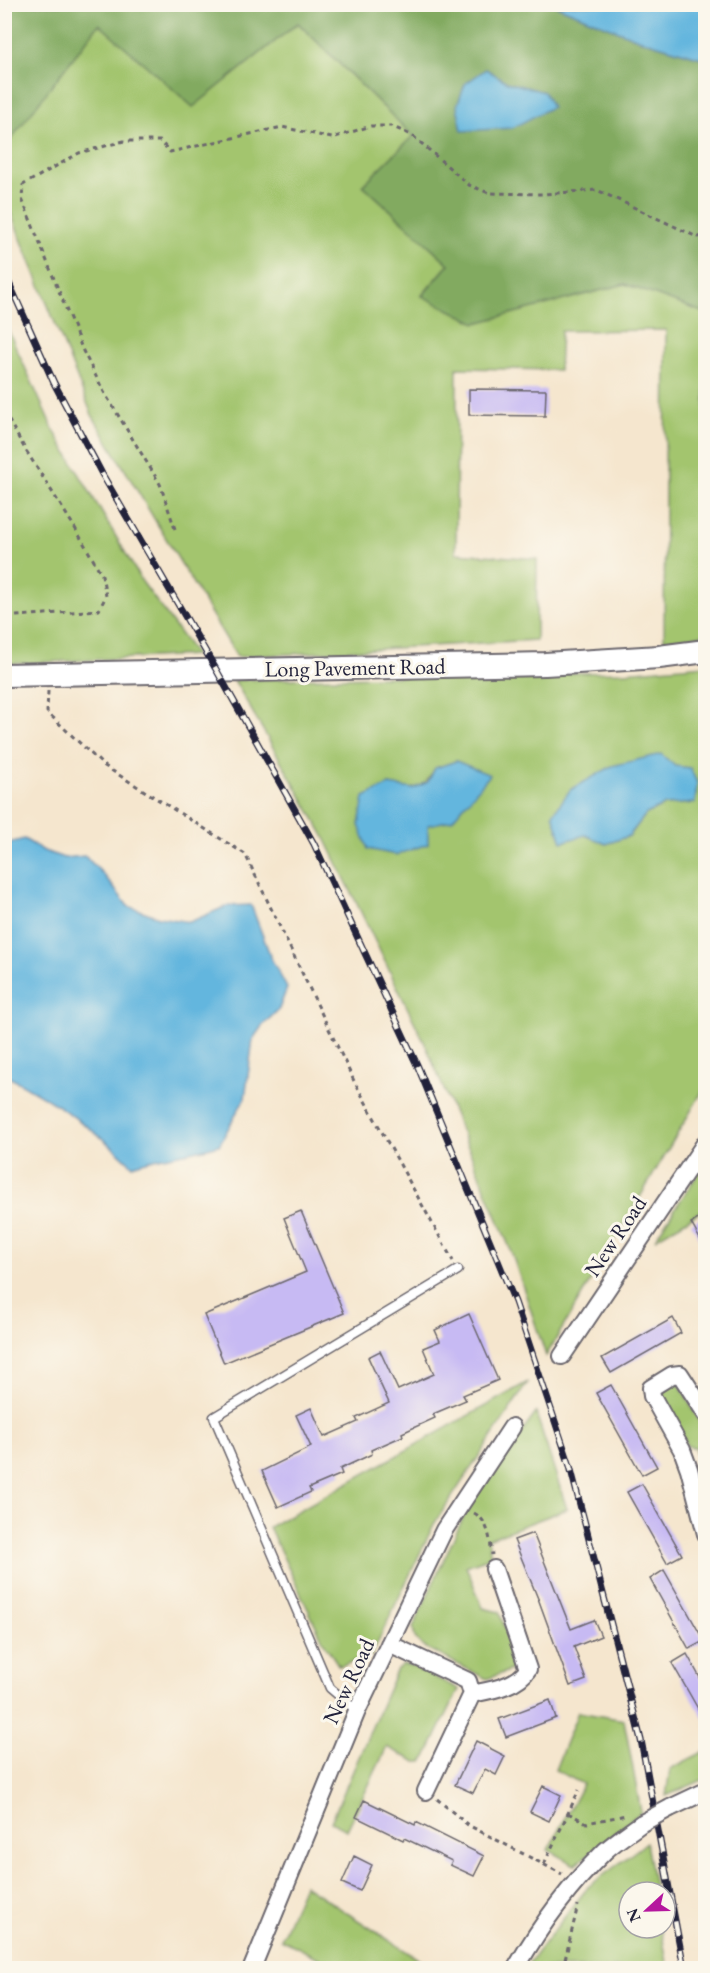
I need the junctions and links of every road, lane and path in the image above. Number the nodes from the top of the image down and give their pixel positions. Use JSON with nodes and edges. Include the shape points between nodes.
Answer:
{"nodes":[{"id":1,"x":705,"y":236,"type":"edge"},
{"id":2,"x":4,"y":412,"type":"edge"},
{"id":3,"x":176,"y":530,"type":"dead end"},
{"id":4,"x":4,"y":617,"type":"edge"},
{"id":5,"x":705,"y":651,"type":"edge"},
{"id":6,"x":48,"y":674,"type":"junction"},
{"id":7,"x":4,"y":675,"type":"edge"},
{"id":8,"x":705,"y":1142,"type":"edge"},
{"id":9,"x":458,"y":1270,"type":"joint"},
{"id":10,"x":562,"y":1356,"type":"dead end"},
{"id":11,"x":705,"y":1414,"type":"edge"},
{"id":12,"x":512,"y":1427,"type":"dead end"},
{"id":13,"x":702,"y":1503,"type":"edge"},
{"id":14,"x":459,"y":1506,"type":"junction"},
{"id":15,"x":705,"y":1534,"type":"edge"},
{"id":16,"x":494,"y":1569,"type":"joint"},
{"id":17,"x":389,"y":1644,"type":"junction"},
{"id":18,"x":472,"y":1694,"type":"junction"},
{"id":19,"x":357,"y":1711,"type":"junction"},
{"id":20,"x":579,"y":1790,"type":"dead end"},
{"id":21,"x":426,"y":1791,"type":"joint"},
{"id":22,"x":705,"y":1791,"type":"edge"},
{"id":23,"x":568,"y":1813,"type":"junction"},
{"id":24,"x":642,"y":1823,"type":"junction"},
{"id":25,"x":544,"y":1865,"type":"junction"},
{"id":26,"x":576,"y":1881,"type":"junction"},
{"id":27,"x":252,"y":1968,"type":"edge"},
{"id":28,"x":516,"y":1968,"type":"edge"},
{"id":29,"x":563,"y":1968,"type":"edge"}],
"edges":[{"from":1,"to":3,"type":"path","via":[[697,237],[597,190],[489,193],[469,185],[413,136],[391,126],[371,126],[332,138],[282,127],[170,152],[160,141],[124,141],[79,153],[23,184],[22,199],[83,351],[159,484]]},
{"from":2,"to":4,"type":"path","via":[[102,575],[106,596],[99,610]]},
{"from":5,"to":6,"type":"main road","name":"Long Pavement Road","via":[[545,664]]},
{"from":6,"to":7,"type":"main road","name":"Long Pavement Road"},
{"from":6,"to":9,"type":"path","via":[[47,712],[103,765],[245,854],[354,1081]]},
{"from":8,"to":10,"type":"street","name":"New Road"},
{"from":9,"to":19,"type":"lane","via":[[214,1418],[330,1688]]},
{"from":11,"to":13,"type":"street","via":[[681,1374],[651,1388],[682,1450]]},
{"from":12,"to":14,"type":"street","name":"New Road"},
{"from":13,"to":15,"type":"street"},
{"from":14,"to":16,"type":"path","via":[[479,1516],[489,1532]]},
{"from":14,"to":17,"type":"street","name":"New Road"},
{"from":16,"to":18,"type":"street","via":[[528,1669],[524,1676],[496,1689]]},
{"from":17,"to":18,"type":"street","via":[[468,1681]]},
{"from":17,"to":19,"type":"street","name":"New Road"},
{"from":18,"to":21,"type":"street"},
{"from":19,"to":27,"type":"street","name":"New Road"},
{"from":20,"to":23,"type":"path"},
{"from":21,"to":25,"type":"path","via":[[468,1825]]},
{"from":22,"to":24,"type":"street","bridge":true},
{"from":23,"to":24,"type":"path","via":[[587,1823],[624,1814]]},
{"from":23,"to":25,"type":"path"},
{"from":24,"to":26,"type":"street","via":[[607,1849]]},
{"from":25,"to":26,"type":"path"},
{"from":26,"to":28,"type":"street"},
{"from":26,"to":29,"type":"path","via":[[579,1902]]}]}
